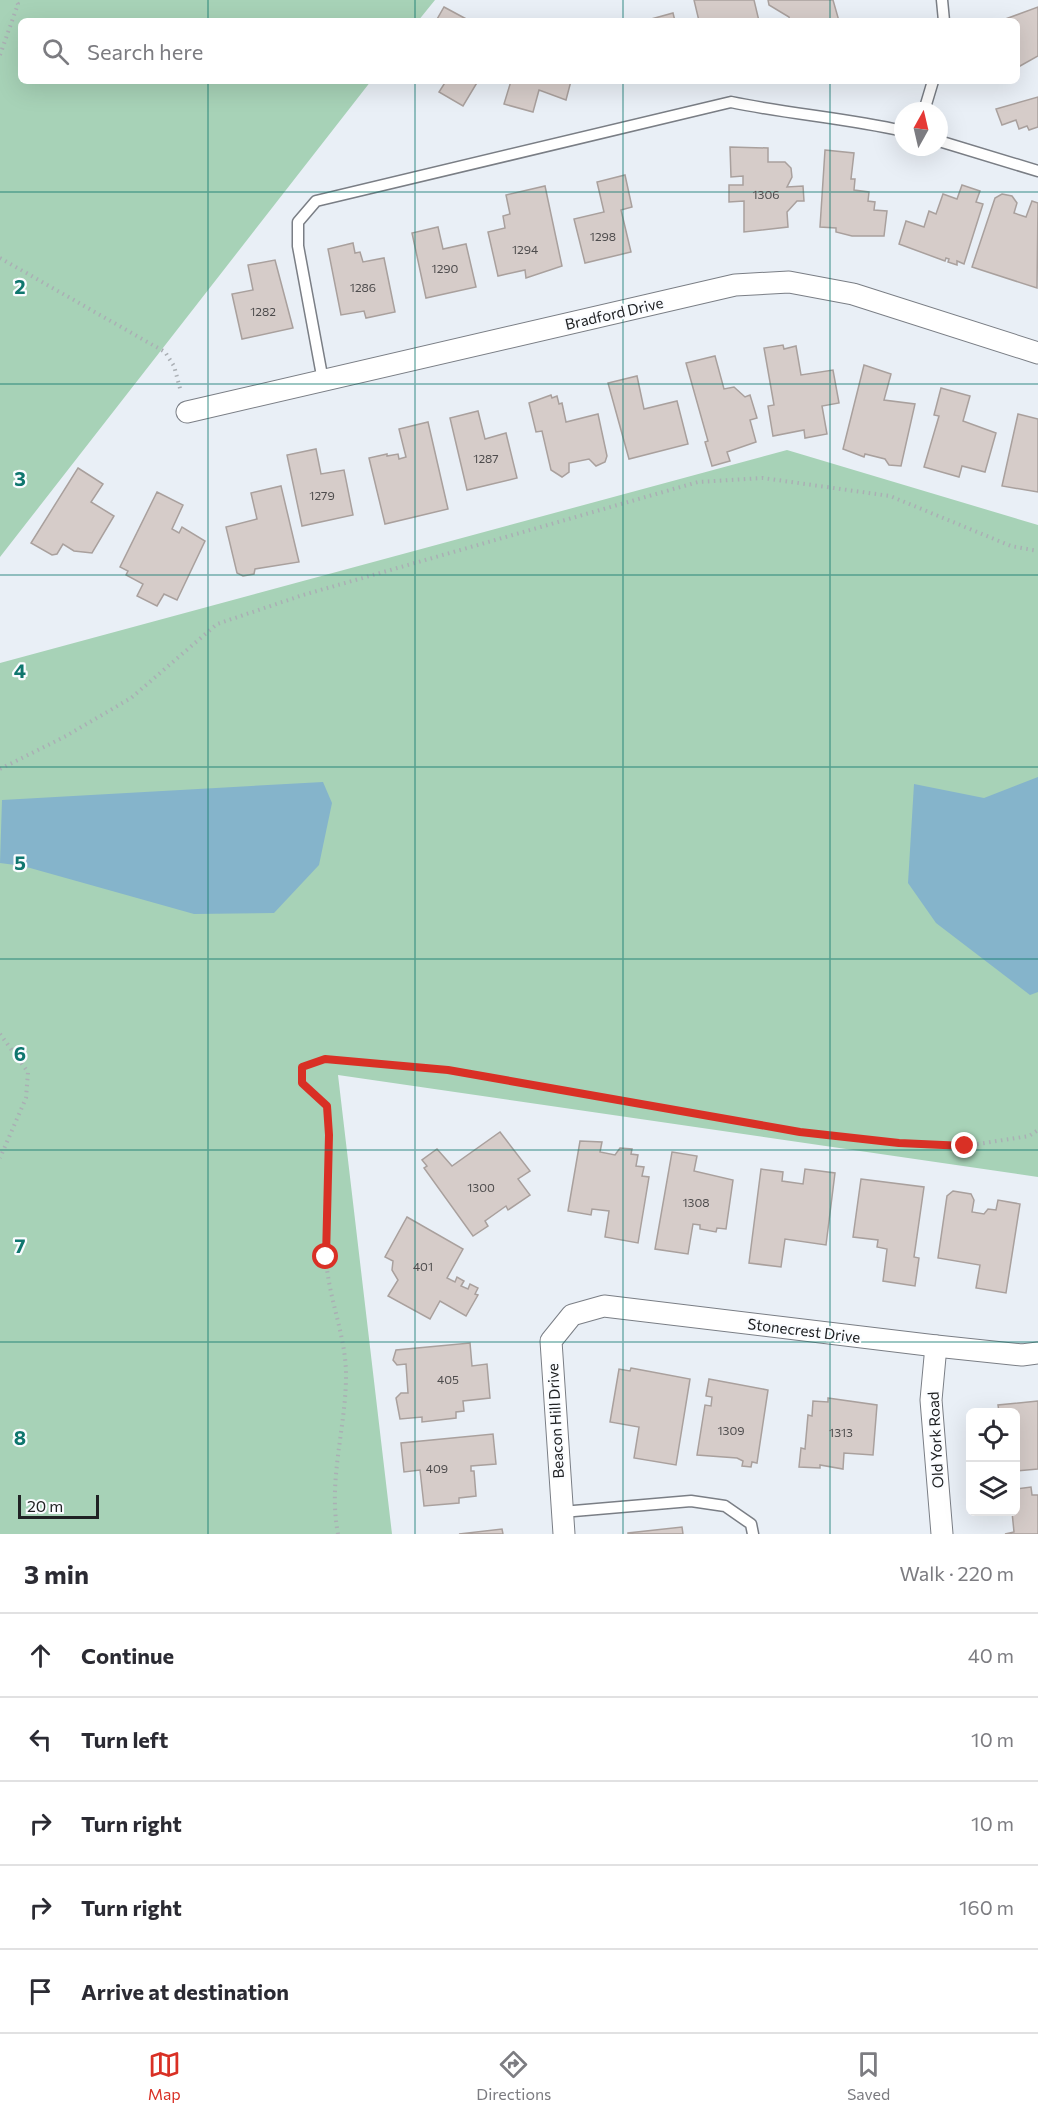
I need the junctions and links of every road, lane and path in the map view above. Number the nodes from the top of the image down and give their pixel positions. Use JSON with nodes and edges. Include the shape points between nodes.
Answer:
{"nodes":[{"id":1,"x":15,"y":0,"type":"edge"},
{"id":2,"x":942,"y":0,"type":"edge"},
{"id":3,"x":944,"y":18,"type":"edge"},
{"id":4,"x":0,"y":55,"type":"edge"},
{"id":5,"x":932,"y":84,"type":"edge"},
{"id":6,"x":927,"y":102,"type":"edge"},
{"id":7,"x":894,"y":129,"type":"edge"},
{"id":8,"x":948,"y":144,"type":"edge"},
{"id":9,"x":1038,"y":171,"type":"edge"},
{"id":10,"x":0,"y":258,"type":"edge"},
{"id":11,"x":1038,"y":353,"type":"edge"},
{"id":12,"x":323,"y":381,"type":"junction"},
{"id":13,"x":187,"y":412,"type":"joint"},
{"id":14,"x":1038,"y":551,"type":"edge"},
{"id":15,"x":0,"y":769,"type":"edge"},
{"id":16,"x":0,"y":1034,"type":"edge"},
{"id":17,"x":1038,"y":1130,"type":"edge"},
{"id":18,"x":0,"y":1158,"type":"edge"},
{"id":19,"x":572,"y":1315,"type":"joint"},
{"id":20,"x":936,"y":1346,"type":"junction"},
{"id":21,"x":1038,"y":1353,"type":"edge"},
{"id":22,"x":562,"y":1512,"type":"junction"},
{"id":23,"x":338,"y":1534,"type":"edge"},
{"id":24,"x":564,"y":1534,"type":"edge"},
{"id":25,"x":753,"y":1534,"type":"edge"},
{"id":26,"x":942,"y":1534,"type":"edge"}],
"edges":[{"from":1,"to":4,"type":"path","via":[[18,4]]},
{"from":2,"to":3,"type":"lane"},
{"from":5,"to":6,"type":"lane"},
{"from":7,"to":12,"type":"lane","via":[[731,102],[316,201],[298,222],[298,246]]},
{"from":8,"to":9,"type":"lane"},
{"from":10,"to":13,"type":"path","via":[[165,352],[174,366]]},
{"from":11,"to":12,"type":"street","name":"Bradford Drive","via":[[853,294],[789,282],[735,285]]},
{"from":12,"to":13,"type":"street","name":"Bradford Drive"},
{"from":14,"to":15,"type":"path","via":[[1011,546],[890,496],[763,478],[698,482],[303,595],[217,624],[131,698]]},
{"from":16,"to":18,"type":"path","via":[[28,1072],[26,1098]]},
{"from":17,"to":23,"type":"path","via":[[1029,1136],[965,1146],[899,1143],[800,1132],[448,1070],[325,1059],[302,1067],[302,1083],[327,1106],[326,1257],[331,1295],[344,1340],[346,1379],[333,1508]]},
{"from":19,"to":20,"type":"street","name":"Stonecrest Drive","via":[[604,1306]]},
{"from":19,"to":22,"type":"street","name":"Beacon Hill Drive","via":[[551,1341]]},
{"from":20,"to":21,"type":"street","name":"Stonecrest Drive","via":[[1022,1355]]},
{"from":20,"to":26,"type":"street","name":"Old York Road","via":[[931,1400]]},
{"from":22,"to":24,"type":"street","name":"Beacon Hill Drive"},
{"from":22,"to":25,"type":"lane","via":[[692,1501],[725,1506],[751,1524]]}]}
